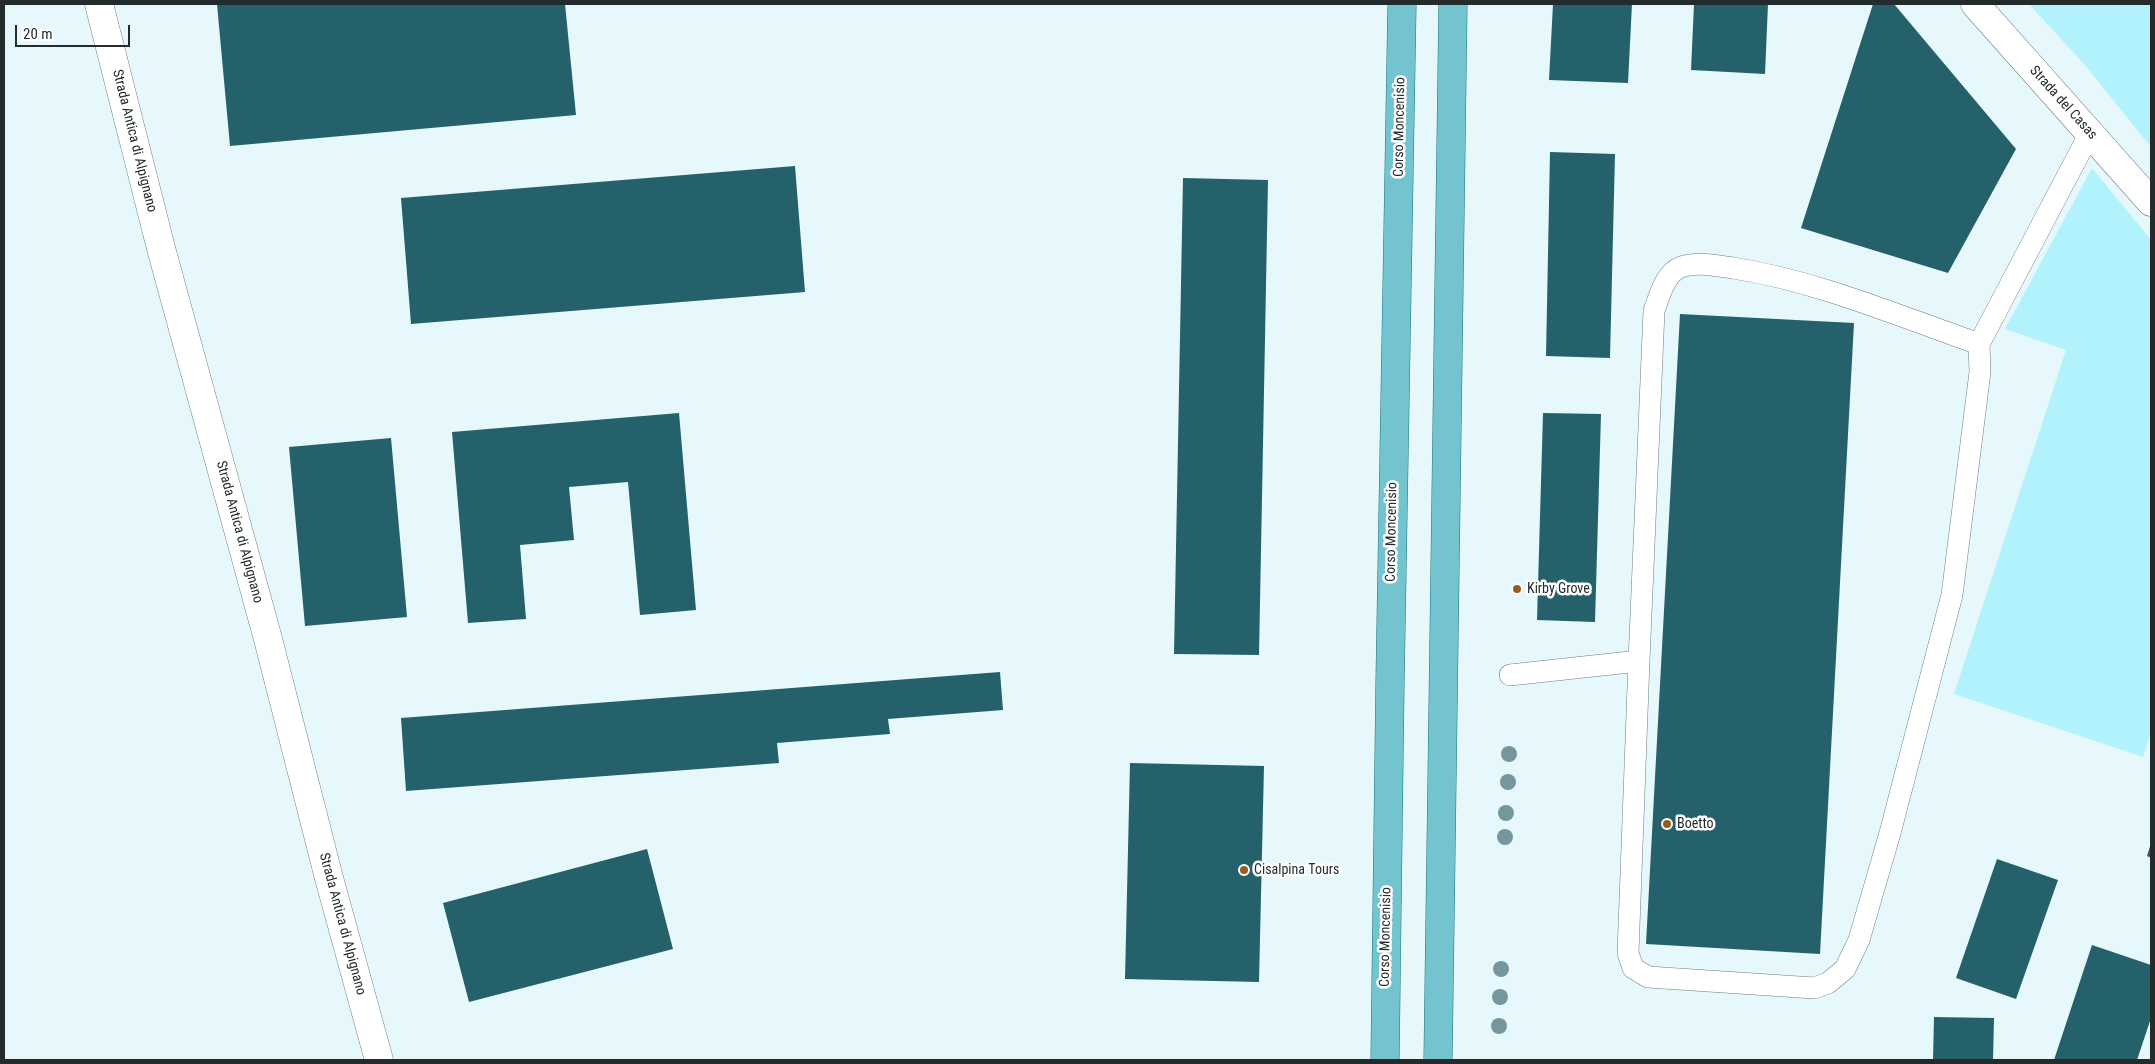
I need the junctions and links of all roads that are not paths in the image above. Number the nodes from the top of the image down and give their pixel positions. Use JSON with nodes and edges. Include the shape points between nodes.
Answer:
{"nodes":[{"id":1,"x":100,"y":4,"type":"edge"},
{"id":2,"x":1402,"y":4,"type":"edge"},
{"id":3,"x":1453,"y":4,"type":"edge"},
{"id":4,"x":1975,"y":4,"type":"edge"},
{"id":5,"x":2090,"y":133,"type":"junction"},
{"id":6,"x":2151,"y":202,"type":"edge"},
{"id":7,"x":1979,"y":344,"type":"junction"},
{"id":8,"x":1639,"y":661,"type":"junction"},
{"id":9,"x":1510,"y":675,"type":"dead end"},
{"id":10,"x":379,"y":1060,"type":"edge"},
{"id":11,"x":1385,"y":1060,"type":"edge"},
{"id":12,"x":1438,"y":1060,"type":"edge"}],
"edges":[{"from":1,"to":10,"type":"street","name":"Strada Antica di Alpignano","via":[[162,252]]},
{"from":2,"to":11,"type":"main road","name":"Corso Moncenisio"},
{"from":3,"to":12,"type":"main road"},
{"from":4,"to":5,"type":"street","name":"Strada del Casas"},
{"from":5,"to":6,"type":"street","name":"Strada del Casas"},
{"from":5,"to":7,"type":"lane"},
{"from":7,"to":8,"type":"lane","via":[[1760,272],[1706,264],[1680,268],[1663,285],[1654,311]]},
{"from":7,"to":8,"type":"lane","via":[[1980,372],[1952,595],[1859,940],[1845,969],[1828,983],[1814,988],[1648,978],[1633,968],[1628,953]]},
{"from":8,"to":9,"type":"lane"}]}
